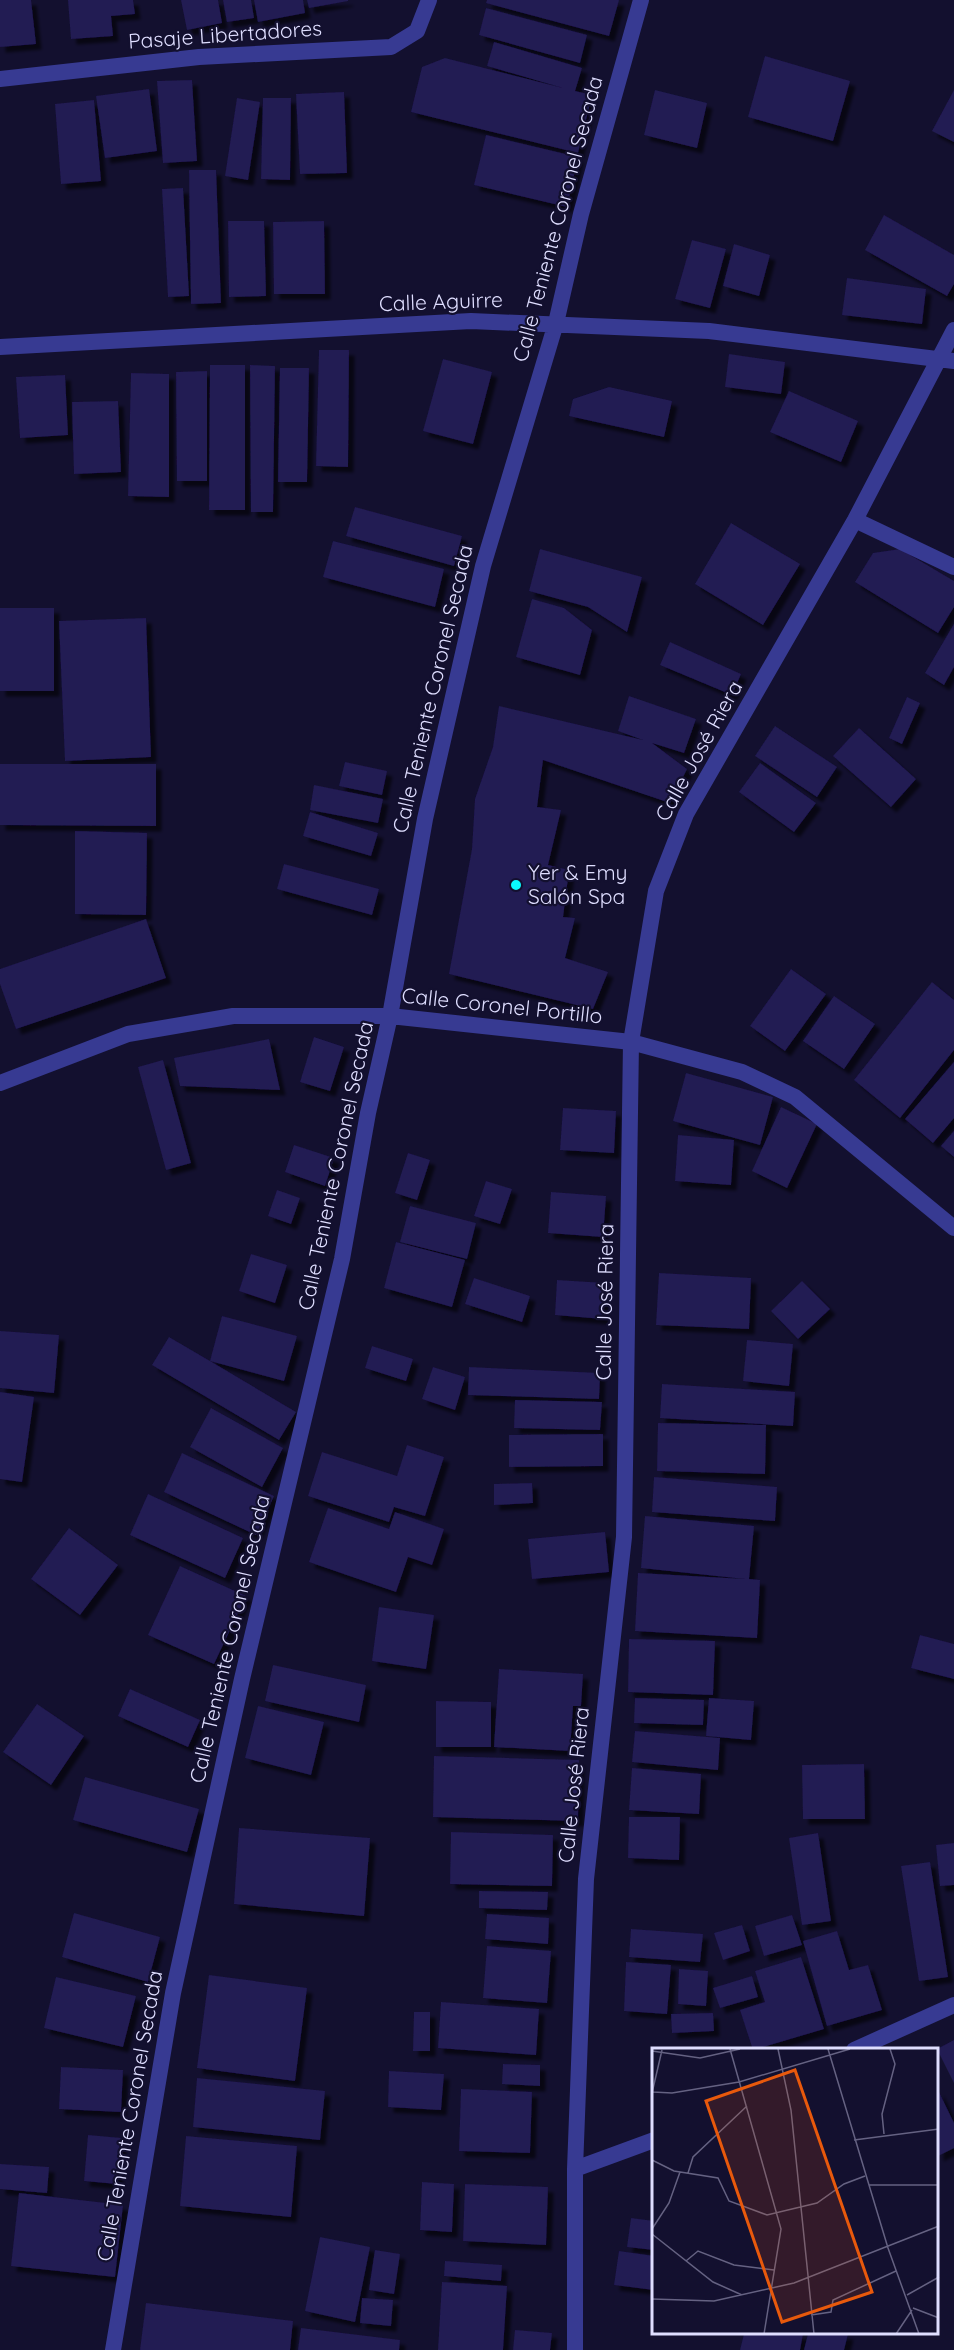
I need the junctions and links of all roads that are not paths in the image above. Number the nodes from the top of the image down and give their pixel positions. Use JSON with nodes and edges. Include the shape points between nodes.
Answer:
{"nodes":[{"id":1,"x":429,"y":0,"type":"edge"},
{"id":2,"x":641,"y":0,"type":"edge"},
{"id":3,"x":0,"y":79,"type":"edge"},
{"id":4,"x":556,"y":324,"type":"junction"},
{"id":5,"x":954,"y":330,"type":"edge"},
{"id":6,"x":0,"y":347,"type":"edge"},
{"id":7,"x":946,"y":360,"type":"edge"},
{"id":8,"x":855,"y":520,"type":"junction"},
{"id":9,"x":954,"y":567,"type":"edge"},
{"id":10,"x":390,"y":1017,"type":"junction"},
{"id":11,"x":631,"y":1042,"type":"junction"},
{"id":12,"x":0,"y":1083,"type":"edge"},
{"id":13,"x":954,"y":1228,"type":"edge"},
{"id":14,"x":954,"y":2005,"type":"edge"},
{"id":15,"x":858,"y":2048,"type":"edge"},
{"id":16,"x":652,"y":2141,"type":"edge"},
{"id":17,"x":575,"y":2169,"type":"junction"},
{"id":18,"x":113,"y":2350,"type":"edge"},
{"id":19,"x":575,"y":2350,"type":"edge"}],
"edges":[{"from":1,"to":3,"type":"street","name":"Pasaje Libertadores","via":[[417,31],[391,46],[199,57]]},
{"from":2,"to":4,"type":"street","name":"Calle Teniente Coronel Secada","via":[[581,214]]},
{"from":4,"to":6,"type":"street","name":"Calle Aguirre","via":[[471,321]]},
{"from":4,"to":7,"type":"street","name":"Calle Aguirre","via":[[709,331]]},
{"from":4,"to":10,"type":"street","name":"Calle Teniente Coronel Secada","via":[[483,566],[425,819]]},
{"from":5,"to":7,"type":"street","name":"Calle José Riera"},
{"from":7,"to":8,"type":"street","name":"Calle José Riera"},
{"from":8,"to":9,"type":"street"},
{"from":8,"to":11,"type":"street","name":"Calle José Riera","via":[[686,814],[656,891]]},
{"from":10,"to":11,"type":"street","name":"Calle Coronel Portillo"},
{"from":10,"to":12,"type":"street","name":"Calle Coronel Portillo","via":[[221,1018],[128,1034]]},
{"from":10,"to":18,"type":"street","name":"Calle Teniente Coronel Secada","via":[[342,1259],[242,1679],[173,1993]]},
{"from":11,"to":13,"type":"street","name":"Calle Coronel Portillo","via":[[742,1072],[795,1097]]},
{"from":11,"to":17,"type":"street","name":"Calle José Riera","via":[[624,1537],[586,1879]]},
{"from":14,"to":15,"type":"street"},
{"from":16,"to":17,"type":"street"},
{"from":17,"to":19,"type":"street","name":"Calle José Riera"}]}
